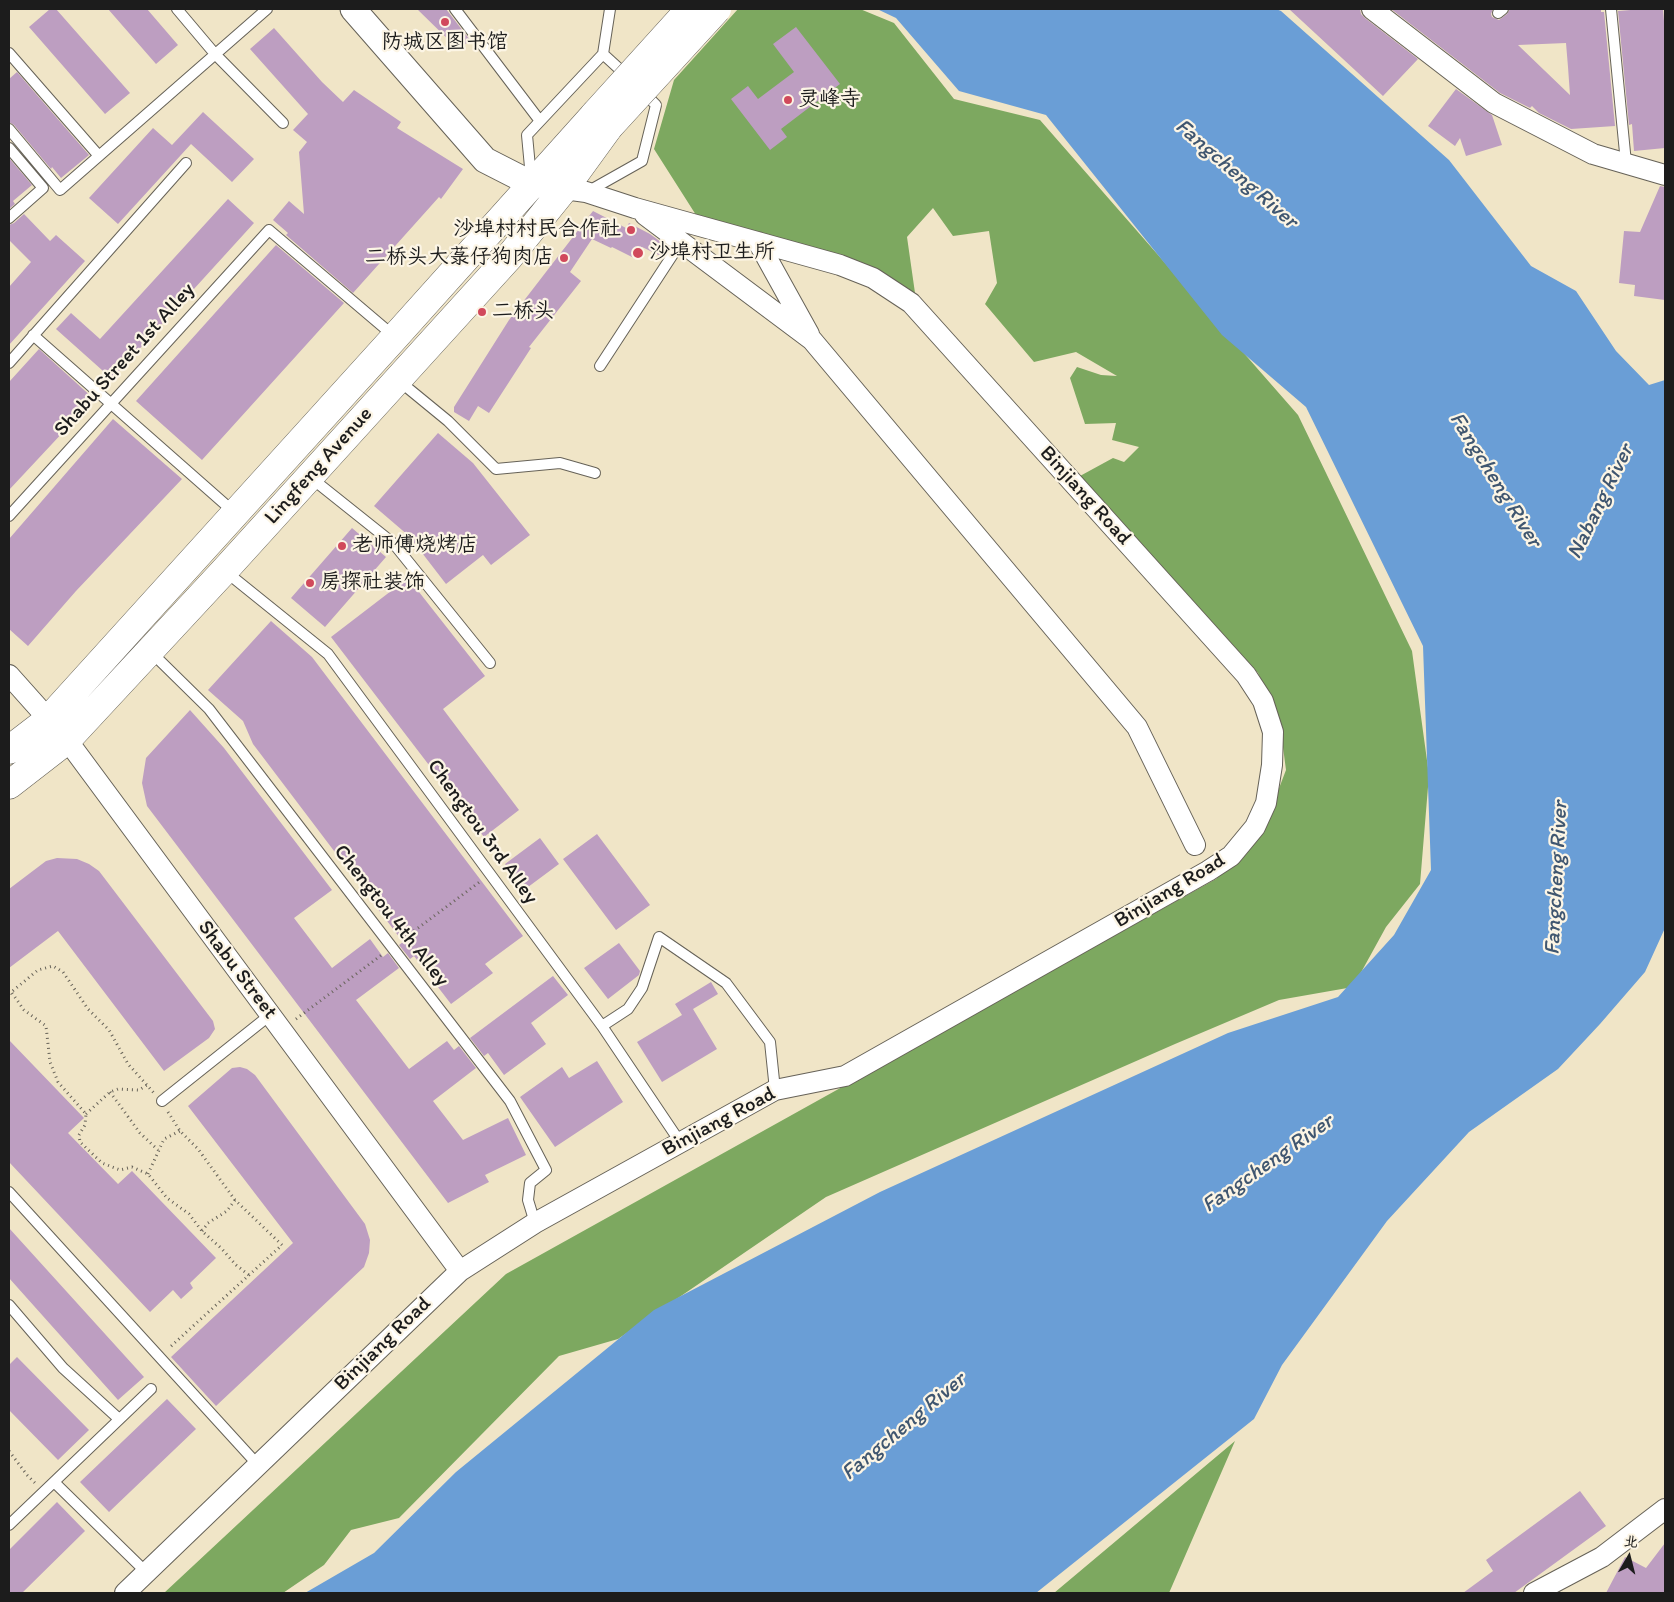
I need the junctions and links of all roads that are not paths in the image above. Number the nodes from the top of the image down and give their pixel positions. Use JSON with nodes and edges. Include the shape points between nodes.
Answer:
{"nodes":[{"id":1,"x":176,"y":9,"type":"edge"},
{"id":2,"x":267,"y":9,"type":"edge"},
{"id":3,"x":353,"y":9,"type":"edge"},
{"id":4,"x":456,"y":9,"type":"edge"},
{"id":5,"x":610,"y":9,"type":"edge"},
{"id":6,"x":690,"y":9,"type":"edge"},
{"id":7,"x":717,"y":9,"type":"edge"},
{"id":8,"x":1372,"y":9,"type":"edge"},
{"id":9,"x":1611,"y":9,"type":"edge"},
{"id":10,"x":9,"y":54,"type":"edge"},
{"id":11,"x":215,"y":54,"type":"junction"},
{"id":12,"x":603,"y":54,"type":"junction"},
{"id":13,"x":602,"y":120,"type":"junction"},
{"id":14,"x":540,"y":121,"type":"junction"},
{"id":15,"x":283,"y":123,"type":"dead end"},
{"id":16,"x":9,"y":129,"type":"edge"},
{"id":17,"x":9,"y":148,"type":"edge"},
{"id":18,"x":99,"y":156,"type":"junction"},
{"id":19,"x":186,"y":163,"type":"dead end"},
{"id":20,"x":1626,"y":164,"type":"junction"},
{"id":21,"x":1665,"y":175,"type":"edge"},
{"id":22,"x":532,"y":184,"type":"junction"},
{"id":23,"x":575,"y":191,"type":"junction"},
{"id":24,"x":635,"y":208,"type":"junction"},
{"id":25,"x":9,"y":218,"type":"edge"},
{"id":26,"x":681,"y":242,"type":"junction"},
{"id":27,"x":758,"y":242,"type":"junction"},
{"id":28,"x":33,"y":335,"type":"junction"},
{"id":29,"x":395,"y":337,"type":"junction"},
{"id":30,"x":812,"y":340,"type":"junction"},
{"id":31,"x":9,"y":363,"type":"edge"},
{"id":32,"x":600,"y":366,"type":"dead end"},
{"id":33,"x":398,"y":380,"type":"junction"},
{"id":34,"x":111,"y":404,"type":"junction"},
{"id":35,"x":596,"y":473,"type":"dead end"},
{"id":36,"x":309,"y":477,"type":"junction"},
{"id":37,"x":236,"y":513,"type":"junction"},
{"id":38,"x":9,"y":516,"type":"edge"},
{"id":39,"x":224,"y":571,"type":"junction"},
{"id":40,"x":150,"y":651,"type":"junction"},
{"id":41,"x":490,"y":663,"type":"dead end"},
{"id":42,"x":9,"y":675,"type":"edge"},
{"id":43,"x":48,"y":720,"type":"junction"},
{"id":44,"x":67,"y":740,"type":"junction"},
{"id":45,"x":9,"y":750,"type":"edge"},
{"id":46,"x":9,"y":784,"type":"edge"},
{"id":47,"x":1195,"y":845,"type":"dead end"},
{"id":48,"x":270,"y":1015,"type":"junction"},
{"id":49,"x":602,"y":1026,"type":"junction"},
{"id":50,"x":775,"y":1090,"type":"junction"},
{"id":51,"x":162,"y":1101,"type":"road end"},
{"id":52,"x":680,"y":1142,"type":"junction"},
{"id":53,"x":9,"y":1192,"type":"edge"},
{"id":54,"x":535,"y":1223,"type":"junction"},
{"id":55,"x":460,"y":1271,"type":"junction"},
{"id":56,"x":9,"y":1305,"type":"edge"},
{"id":57,"x":151,"y":1389,"type":"dead end"},
{"id":58,"x":120,"y":1419,"type":"junction"},
{"id":59,"x":258,"y":1465,"type":"junction"},
{"id":60,"x":54,"y":1482,"type":"junction"},
{"id":61,"x":1665,"y":1509,"type":"edge"},
{"id":62,"x":9,"y":1525,"type":"edge"},
{"id":63,"x":146,"y":1573,"type":"junction"},
{"id":64,"x":125,"y":1593,"type":"edge"},
{"id":65,"x":1534,"y":1593,"type":"edge"}],
"edges":[{"from":1,"to":11,"type":"lane"},
{"from":2,"to":11,"type":"lane"},
{"from":3,"to":22,"type":"street","name":"Binjiang Road","via":[[485,160]]},
{"from":4,"to":14,"type":"lane"},
{"from":5,"to":12,"type":"lane"},
{"from":6,"to":13,"type":"main road","bridge":true},
{"from":7,"to":13,"type":"main road","bridge":true},
{"from":8,"to":20,"type":"street","via":[[1494,103],[1593,154]]},
{"from":9,"to":20,"type":"lane"},
{"from":10,"to":18,"type":"lane"},
{"from":11,"to":15,"type":"lane"},
{"from":11,"to":18,"type":"lane"},
{"from":12,"to":14,"type":"lane"},
{"from":12,"to":23,"type":"lane","via":[[656,105],[642,161]]},
{"from":13,"to":22,"type":"main road","name":"Lingfeng Avenue"},
{"from":13,"to":23,"type":"main road","name":"Lingfeng Avenue"},
{"from":14,"to":22,"type":"lane","via":[[527,135]]},
{"from":16,"to":18,"type":"lane","via":[[60,190]]},
{"from":17,"to":25,"type":"lane","via":[[43,188]]},
{"from":19,"to":28,"type":"lane"},
{"from":20,"to":21,"type":"street"},
{"from":22,"to":23,"type":"street","name":"Binjiang Road"},
{"from":22,"to":29,"type":"main road","name":"Lingfeng Avenue"},
{"from":23,"to":24,"type":"street","name":"Binjiang Road"},
{"from":23,"to":33,"type":"main road","name":"Lingfeng Avenue","via":[[510,256]]},
{"from":24,"to":26,"type":"street"},
{"from":24,"to":27,"type":"street","name":"Binjiang Road"},
{"from":26,"to":30,"type":"street"},
{"from":26,"to":32,"type":"lane"},
{"from":27,"to":30,"type":"street"},
{"from":27,"to":50,"type":"street","name":"Binjiang Road","via":[[840,265],[873,278],[911,303],[1246,675],[1263,702],[1273,732],[1266,803],[1255,827],[1231,856],[845,1076]]},
{"from":28,"to":31,"type":"lane"},
{"from":28,"to":34,"type":"lane"},
{"from":29,"to":34,"type":"lane","name":"Shabu Street 1st Alley","via":[[269,230]]},
{"from":29,"to":37,"type":"main road","name":"Lingfeng Avenue"},
{"from":30,"to":47,"type":"street","via":[[1137,727]]},
{"from":33,"to":35,"type":"lane","via":[[448,420],[496,469],[560,463]]},
{"from":33,"to":36,"type":"main road","name":"Lingfeng Avenue"},
{"from":34,"to":37,"type":"lane"},
{"from":34,"to":38,"type":"lane","name":"Shabu Street 1st Alley"},
{"from":36,"to":39,"type":"main road","name":"Lingfeng Avenue"},
{"from":36,"to":41,"type":"lane","via":[[394,544]]},
{"from":37,"to":43,"type":"main road","name":"Lingfeng Avenue"},
{"from":39,"to":40,"type":"main road","name":"Lingfeng Avenue"},
{"from":39,"to":49,"type":"lane","name":"Chengtou 3rd Alley","via":[[328,654]]},
{"from":40,"to":44,"type":"main road","name":"Lingfeng Avenue"},
{"from":40,"to":54,"type":"lane","name":"Chengtou 4th Alley","via":[[209,709],[510,1101],[546,1170],[530,1184],[528,1200]]},
{"from":42,"to":43,"type":"street","name":"Shabu Street"},
{"from":43,"to":44,"type":"street","name":"Shabu Street"},
{"from":43,"to":45,"type":"main road","name":"Lingfeng Avenue"},
{"from":44,"to":46,"type":"main road","name":"Lingfeng Avenue"},
{"from":44,"to":48,"type":"street","name":"Shabu Street"},
{"from":48,"to":51,"type":"lane"},
{"from":48,"to":55,"type":"street","name":"Shabu Street"},
{"from":49,"to":50,"type":"lane","via":[[628,1009],[642,988],[659,937],[726,983],[748,1012],[770,1042]]},
{"from":49,"to":52,"type":"lane","name":"Chengtou 3rd Alley"},
{"from":50,"to":52,"type":"street","name":"Binjiang Road"},
{"from":52,"to":54,"type":"street","name":"Binjiang Road"},
{"from":53,"to":59,"type":"lane"},
{"from":54,"to":55,"type":"street","name":"Binjiang Road"},
{"from":55,"to":59,"type":"street","name":"Binjiang Road"},
{"from":56,"to":58,"type":"lane","via":[[63,1368]]},
{"from":57,"to":58,"type":"lane"},
{"from":58,"to":60,"type":"lane"},
{"from":59,"to":63,"type":"street","name":"Binjiang Road"},
{"from":60,"to":62,"type":"lane"},
{"from":60,"to":63,"type":"lane"},
{"from":61,"to":65,"type":"street","via":[[1602,1557]]},
{"from":63,"to":64,"type":"street","name":"Binjiang Road"}]}
